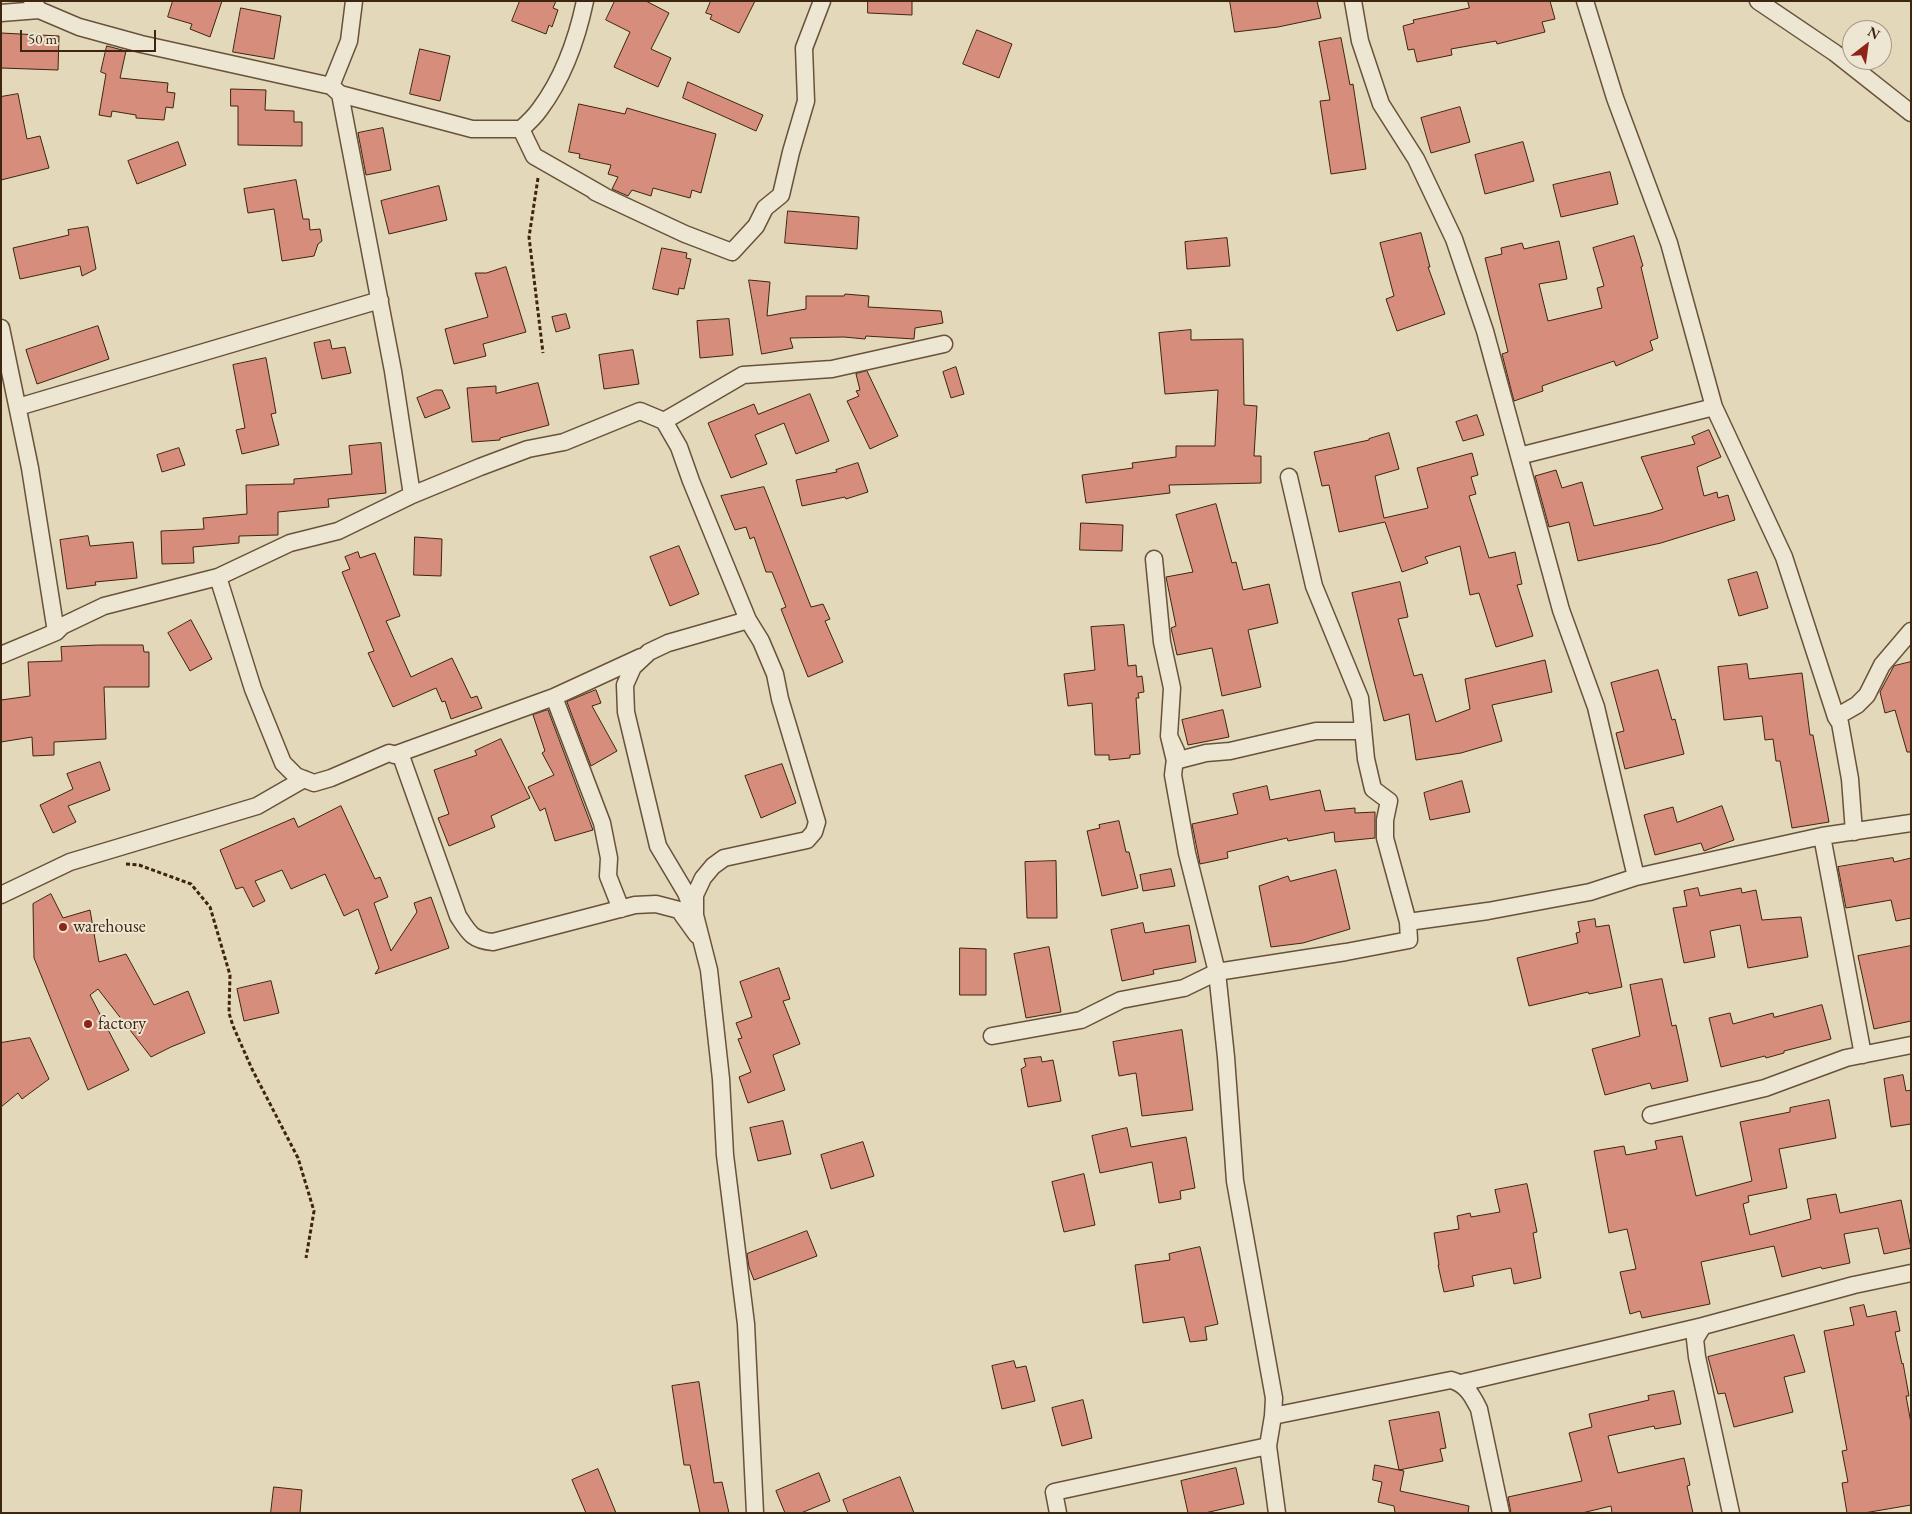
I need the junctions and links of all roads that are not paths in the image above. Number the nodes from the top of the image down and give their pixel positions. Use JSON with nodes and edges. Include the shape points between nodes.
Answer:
{"nodes":[{"id":1,"x":354,"y":1,"type":"edge"},
{"id":2,"x":586,"y":1,"type":"edge"},
{"id":3,"x":822,"y":1,"type":"edge"},
{"id":4,"x":1353,"y":1,"type":"edge"},
{"id":5,"x":1585,"y":1,"type":"edge"},
{"id":6,"x":1758,"y":1,"type":"edge"},
{"id":7,"x":36,"y":6,"type":"edge"},
{"id":8,"x":1,"y":13,"type":"edge"},
{"id":9,"x":336,"y":90,"type":"junction"},
{"id":10,"x":1911,"y":113,"type":"edge"},
{"id":11,"x":521,"y":129,"type":"junction"},
{"id":12,"x":595,"y":192,"type":"dead end"},
{"id":13,"x":611,"y":200,"type":"junction"},
{"id":14,"x":380,"y":300,"type":"junction"},
{"id":15,"x":1,"y":328,"type":"edge"},
{"id":16,"x":944,"y":344,"type":"dead end"},
{"id":17,"x":18,"y":407,"type":"junction"},
{"id":18,"x":1714,"y":407,"type":"junction"},
{"id":19,"x":664,"y":421,"type":"junction"},
{"id":20,"x":1519,"y":456,"type":"junction"},
{"id":21,"x":1289,"y":477,"type":"dead end"},
{"id":22,"x":412,"y":495,"type":"junction"},
{"id":23,"x":1154,"y":559,"type":"dead end"},
{"id":24,"x":218,"y":577,"type":"junction"},
{"id":25,"x":748,"y":620,"type":"junction"},
{"id":26,"x":1911,"y":631,"type":"edge"},
{"id":27,"x":56,"y":632,"type":"junction"},
{"id":28,"x":1,"y":655,"type":"edge"},
{"id":29,"x":646,"y":655,"type":"junction"},
{"id":30,"x":554,"y":697,"type":"junction"},
{"id":31,"x":1836,"y":717,"type":"junction"},
{"id":32,"x":1363,"y":725,"type":"junction"},
{"id":33,"x":1168,"y":736,"type":"junction"},
{"id":34,"x":394,"y":755,"type":"junction"},
{"id":35,"x":304,"y":779,"type":"junction"},
{"id":36,"x":1911,"y":823,"type":"edge"},
{"id":37,"x":1854,"y":832,"type":"junction"},
{"id":38,"x":1822,"y":836,"type":"junction"},
{"id":39,"x":1636,"y":877,"type":"junction"},
{"id":40,"x":1,"y":895,"type":"edge"},
{"id":41,"x":621,"y":909,"type":"junction"},
{"id":42,"x":695,"y":915,"type":"junction"},
{"id":43,"x":1408,"y":922,"type":"junction"},
{"id":44,"x":700,"y":939,"type":"junction"},
{"id":45,"x":1217,"y":972,"type":"junction"},
{"id":46,"x":992,"y":1036,"type":"dead end"},
{"id":47,"x":1911,"y":1044,"type":"edge"},
{"id":48,"x":1864,"y":1055,"type":"junction"},
{"id":49,"x":1651,"y":1115,"type":"dead end"},
{"id":50,"x":1911,"y":1273,"type":"edge"},
{"id":51,"x":1703,"y":1326,"type":"junction"},
{"id":52,"x":1461,"y":1383,"type":"junction"},
{"id":53,"x":1273,"y":1416,"type":"junction"},
{"id":54,"x":1268,"y":1446,"type":"junction"},
{"id":55,"x":755,"y":1513,"type":"edge"},
{"id":56,"x":1058,"y":1513,"type":"edge"},
{"id":57,"x":1277,"y":1513,"type":"edge"},
{"id":58,"x":1501,"y":1513,"type":"edge"},
{"id":59,"x":1731,"y":1513,"type":"edge"}],
"edges":[{"from":1,"to":9,"type":"street","via":[[349,41]]},
{"from":2,"to":11,"type":"street","via":[[570,53],[555,84],[540,110]]},
{"from":3,"to":13,"type":"street","via":[[804,48],[806,102],[781,196],[765,208],[756,226],[732,252]]},
{"from":4,"to":20,"type":"street","via":[[1360,41],[1381,104],[1416,159],[1454,239],[1485,331]]},
{"from":5,"to":18,"type":"street","via":[[1614,98],[1669,243]]},
{"from":6,"to":10,"type":"street","via":[[1835,53]]},
{"from":7,"to":8,"type":"street"},
{"from":7,"to":9,"type":"street","via":[[80,27]]},
{"from":9,"to":11,"type":"street","via":[[472,129]]},
{"from":9,"to":14,"type":"street"},
{"from":11,"to":13,"type":"street","via":[[534,156]]},
{"from":12,"to":13,"type":"street"},
{"from":14,"to":17,"type":"street"},
{"from":14,"to":22,"type":"street"},
{"from":15,"to":17,"type":"street"},
{"from":16,"to":19,"type":"street","via":[[832,369],[743,376]]},
{"from":17,"to":27,"type":"street"},
{"from":18,"to":20,"type":"street"},
{"from":18,"to":31,"type":"street","via":[[1784,558]]},
{"from":19,"to":22,"type":"street","via":[[640,411],[564,442],[528,449]]},
{"from":19,"to":25,"type":"street","via":[[679,447]]},
{"from":20,"to":39,"type":"street","via":[[1561,610],[1596,707]]},
{"from":21,"to":32,"type":"street","via":[[1314,586],[1360,698]]},
{"from":22,"to":24,"type":"street","via":[[338,532],[290,542]]},
{"from":23,"to":33,"type":"street","via":[[1162,642],[1172,688]]},
{"from":24,"to":27,"type":"street","via":[[104,606]]},
{"from":24,"to":35,"type":"street","via":[[253,689],[283,763]]},
{"from":25,"to":29,"type":"street","via":[[668,643]]},
{"from":25,"to":42,"type":"street","via":[[761,640],[774,674],[818,822],[807,840],[724,858],[713,866],[695,895]]},
{"from":26,"to":31,"type":"street","via":[[1882,665],[1867,695],[1857,706]]},
{"from":27,"to":28,"type":"street"},
{"from":29,"to":30,"type":"street"},
{"from":29,"to":42,"type":"street","via":[[633,667],[625,685],[626,712],[658,846]]},
{"from":30,"to":34,"type":"street"},
{"from":30,"to":41,"type":"street","via":[[602,824],[609,858],[608,876]]},
{"from":31,"to":37,"type":"street","via":[[1840,723],[1850,779]]},
{"from":32,"to":33,"type":"street","via":[[1357,731],[1316,731],[1175,760]]},
{"from":32,"to":43,"type":"street","via":[[1373,789],[1389,801],[1384,820],[1386,838]]},
{"from":33,"to":45,"type":"street","via":[[1176,752],[1173,775],[1187,852]]},
{"from":34,"to":35,"type":"street","via":[[389,753],[322,781],[314,783]]},
{"from":34,"to":41,"type":"street","via":[[402,756],[406,766],[458,916],[468,932],[479,941],[493,942]]},
{"from":35,"to":40,"type":"street","via":[[257,806],[70,862]]},
{"from":36,"to":37,"type":"street"},
{"from":37,"to":38,"type":"street"},
{"from":38,"to":39,"type":"street"},
{"from":38,"to":48,"type":"street"},
{"from":39,"to":43,"type":"street","via":[[1590,892]]},
{"from":41,"to":44,"type":"street","via":[[656,904],[678,910]]},
{"from":42,"to":44,"type":"street"},
{"from":43,"to":45,"type":"street","via":[[1410,940]]},
{"from":44,"to":55,"type":"street","via":[[709,970],[721,1078],[725,1155],[746,1324]]},
{"from":45,"to":46,"type":"street","via":[[1184,988],[1121,1000],[1081,1020]]},
{"from":45,"to":53,"type":"street","via":[[1235,1181],[1274,1398]]},
{"from":47,"to":48,"type":"street"},
{"from":48,"to":49,"type":"street","via":[[1846,1058],[1765,1088]]},
{"from":50,"to":51,"type":"street"},
{"from":51,"to":52,"type":"street"},
{"from":51,"to":59,"type":"street","via":[[1695,1340],[1697,1357]]},
{"from":52,"to":53,"type":"street","via":[[1451,1380]]},
{"from":52,"to":58,"type":"street","via":[[1472,1394],[1479,1409]]},
{"from":53,"to":54,"type":"street"},
{"from":54,"to":56,"type":"street","via":[[1054,1492]]},
{"from":54,"to":57,"type":"street"}]}
